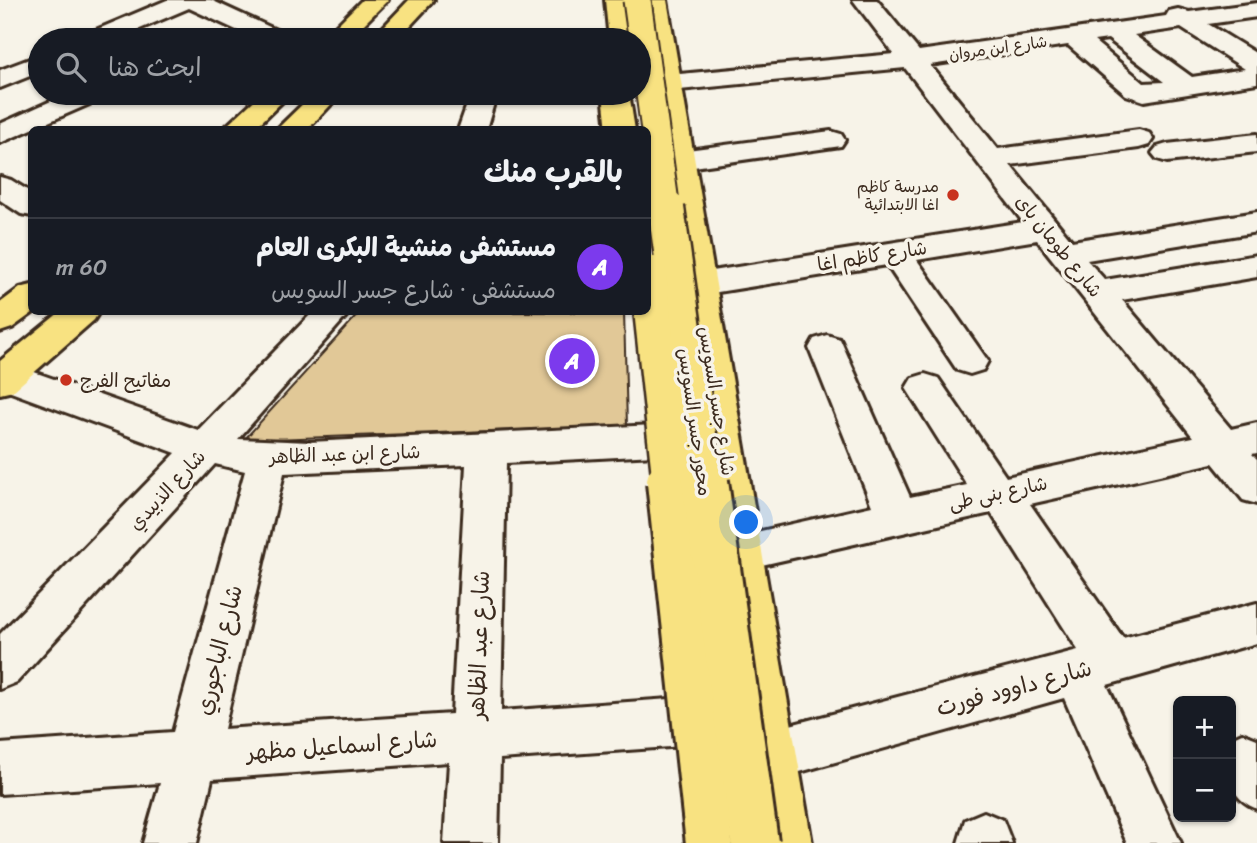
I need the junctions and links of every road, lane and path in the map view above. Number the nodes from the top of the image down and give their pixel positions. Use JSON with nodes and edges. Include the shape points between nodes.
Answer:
{"nodes":[{"id":1,"x":187,"y":0,"type":"edge"},
{"id":2,"x":192,"y":0,"type":"edge"},
{"id":3,"x":376,"y":0,"type":"edge"},
{"id":4,"x":422,"y":0,"type":"edge"},
{"id":5,"x":606,"y":0,"type":"edge"},
{"id":6,"x":617,"y":0,"type":"edge"},
{"id":7,"x":637,"y":0,"type":"edge"},
{"id":8,"x":654,"y":0,"type":"edge"},
{"id":9,"x":865,"y":0,"type":"edge"},
{"id":10,"x":1153,"y":0,"type":"edge"},
{"id":11,"x":1257,"y":10,"type":"edge"},
{"id":12,"x":1187,"y":22,"type":"junction"},
{"id":13,"x":126,"y":28,"type":"edge"},
{"id":14,"x":252,"y":28,"type":"edge"},
{"id":15,"x":347,"y":28,"type":"edge"},
{"id":16,"x":395,"y":28,"type":"edge"},
{"id":17,"x":609,"y":28,"type":"edge"},
{"id":18,"x":620,"y":28,"type":"edge"},
{"id":19,"x":641,"y":28,"type":"edge"},
{"id":20,"x":1114,"y":32,"type":"junction"},
{"id":21,"x":1075,"y":38,"type":"junction"},
{"id":22,"x":910,"y":60,"type":"junction"},
{"id":23,"x":1257,"y":65,"type":"edge"},
{"id":24,"x":28,"y":68,"type":"edge"},
{"id":25,"x":1257,"y":75,"type":"edge"},
{"id":26,"x":0,"y":80,"type":"edge"},
{"id":27,"x":669,"y":83,"type":"junction"},
{"id":28,"x":1188,"y":87,"type":"junction"},
{"id":29,"x":651,"y":100,"type":"edge"},
{"id":30,"x":64,"y":105,"type":"edge"},
{"id":31,"x":264,"y":105,"type":"edge"},
{"id":32,"x":316,"y":105,"type":"edge"},
{"id":33,"x":480,"y":105,"type":"edge"},
{"id":34,"x":618,"y":105,"type":"edge"},
{"id":35,"x":629,"y":105,"type":"edge"},
{"id":36,"x":241,"y":126,"type":"edge"},
{"id":37,"x":294,"y":126,"type":"edge"},
{"id":38,"x":473,"y":126,"type":"edge"},
{"id":39,"x":620,"y":126,"type":"edge"},
{"id":40,"x":631,"y":126,"type":"edge"},
{"id":41,"x":0,"y":134,"type":"edge"},
{"id":42,"x":1139,"y":139,"type":"dead end"},
{"id":43,"x":831,"y":140,"type":"dead end"},
{"id":44,"x":1257,"y":142,"type":"edge"},
{"id":45,"x":1167,"y":153,"type":"dead end"},
{"id":46,"x":989,"y":159,"type":"junction"},
{"id":47,"x":680,"y":160,"type":"junction"},
{"id":48,"x":0,"y":186,"type":"edge"},
{"id":49,"x":28,"y":204,"type":"edge"},
{"id":50,"x":1257,"y":222,"type":"edge"},
{"id":51,"x":1055,"y":241,"type":"junction"},
{"id":52,"x":895,"y":252,"type":"junction"},
{"id":53,"x":1257,"y":265,"type":"edge"},
{"id":54,"x":699,"y":284,"type":"junction"},
{"id":55,"x":1097,"y":293,"type":"junction"},
{"id":56,"x":28,"y":299,"type":"edge"},
{"id":57,"x":651,"y":301,"type":"edge"},
{"id":58,"x":78,"y":315,"type":"edge"},
{"id":59,"x":330,"y":315,"type":"edge"},
{"id":60,"x":642,"y":315,"type":"edge"},
{"id":61,"x":0,"y":320,"type":"edge"},
{"id":62,"x":827,"y":348,"type":"dead end"},
{"id":63,"x":970,"y":361,"type":"dead end"},
{"id":64,"x":3,"y":378,"type":"edge"},
{"id":65,"x":925,"y":388,"type":"dead end"},
{"id":66,"x":655,"y":440,"type":"junction"},
{"id":67,"x":1239,"y":442,"type":"edge"},
{"id":68,"x":487,"y":447,"type":"junction"},
{"id":69,"x":206,"y":448,"type":"junction"},
{"id":70,"x":268,"y":458,"type":"junction"},
{"id":71,"x":1257,"y":488,"type":"edge"},
{"id":72,"x":998,"y":493,"type":"junction"},
{"id":73,"x":897,"y":516,"type":"junction"},
{"id":74,"x":663,"y":522,"type":"junction"},
{"id":75,"x":737,"y":534,"type":"junction"},
{"id":76,"x":1257,"y":623,"type":"edge"},
{"id":77,"x":1094,"y":666,"type":"junction"},
{"id":78,"x":0,"y":667,"type":"edge"},
{"id":79,"x":684,"y":722,"type":"junction"},
{"id":80,"x":475,"y":737,"type":"junction"},
{"id":81,"x":771,"y":755,"type":"junction"},
{"id":82,"x":192,"y":756,"type":"junction"},
{"id":83,"x":0,"y":769,"type":"edge"},
{"id":84,"x":170,"y":843,"type":"edge"},
{"id":85,"x":471,"y":843,"type":"edge"},
{"id":86,"x":694,"y":843,"type":"edge"},
{"id":87,"x":709,"y":843,"type":"edge"},
{"id":88,"x":755,"y":843,"type":"edge"},
{"id":89,"x":785,"y":843,"type":"edge"},
{"id":90,"x":1154,"y":843,"type":"edge"}],
"edges":[{"from":1,"to":13,"type":"street"},
{"from":2,"to":14,"type":"street"},
{"from":3,"to":15,"type":"main road"},
{"from":4,"to":16,"type":"main road"},
{"from":5,"to":17,"type":"main road"},
{"from":6,"to":18,"type":"main road"},
{"from":7,"to":19,"type":"main road","name":"محور جسر السويس","bridge":true},
{"from":8,"to":27,"type":"main road","name":"شارع جسر السويس"},
{"from":9,"to":22,"type":"street","name":"شارع طومان باى"},
{"from":10,"to":12,"type":"street"},
{"from":11,"to":12,"type":"street","name":"شارع ابن مروان"},
{"from":12,"to":20,"type":"street","name":"شارع ابن مروان"},
{"from":12,"to":23,"type":"street"},
{"from":20,"to":21,"type":"street","name":"شارع ابن مروان"},
{"from":20,"to":28,"type":"street"},
{"from":21,"to":22,"type":"street","name":"شارع ابن مروان"},
{"from":21,"to":28,"type":"street","via":[[1135,89],[1149,93]]},
{"from":22,"to":27,"type":"street","name":"شارع ابن مروان","via":[[733,66]]},
{"from":22,"to":46,"type":"street","name":"شارع طومان باى"},
{"from":24,"to":26,"type":"street"},
{"from":25,"to":28,"type":"street"},
{"from":27,"to":47,"type":"main road","name":"شارع جسر السويس"},
{"from":29,"to":88,"type":"main road","name":"محور جسر السويس","bridge":true},
{"from":30,"to":41,"type":"street"},
{"from":31,"to":36,"type":"main road"},
{"from":32,"to":37,"type":"main road"},
{"from":33,"to":38,"type":"street"},
{"from":34,"to":39,"type":"main road"},
{"from":35,"to":40,"type":"main road"},
{"from":42,"to":46,"type":"street"},
{"from":43,"to":47,"type":"street"},
{"from":44,"to":45,"type":"street"},
{"from":46,"to":51,"type":"street","name":"شارع طومان باى"},
{"from":47,"to":54,"type":"main road","name":"شارع جسر السويس"},
{"from":48,"to":49,"type":"street"},
{"from":50,"to":51,"type":"street","name":"شارع كاظم اغا"},
{"from":51,"to":52,"type":"street","name":"شارع كاظم اغا"},
{"from":51,"to":55,"type":"street","name":"شارع طومان باى"},
{"from":52,"to":54,"type":"street","name":"شارع كاظم اغا"},
{"from":52,"to":63,"type":"street"},
{"from":53,"to":55,"type":"street"},
{"from":54,"to":75,"type":"main road","name":"شارع جسر السويس"},
{"from":55,"to":67,"type":"street","name":"شارع طومان باى","via":[[1178,393],[1166,405],[1172,424],[1194,440]]},
{"from":56,"to":61,"type":"main road"},
{"from":57,"to":87,"type":"main road","name":"محور جسر السويس","bridge":true},
{"from":58,"to":64,"type":"main road"},
{"from":59,"to":69,"type":"street","name":"شارع الذبيدي"},
{"from":60,"to":66,"type":"main road"},
{"from":62,"to":73,"type":"street"},
{"from":64,"to":69,"type":"street","name":"شارع ابن عبد الظاهر"},
{"from":65,"to":72,"type":"street"},
{"from":66,"to":68,"type":"street","name":"شارع ابن عبد الظاهر"},
{"from":66,"to":74,"type":"main road"},
{"from":67,"to":71,"type":"street"},
{"from":67,"to":72,"type":"street","name":"شارع بنى طى"},
{"from":68,"to":70,"type":"street","name":"شارع ابن عبد الظاهر"},
{"from":68,"to":80,"type":"street","name":"شارع عبد الظاهر"},
{"from":69,"to":70,"type":"street","name":"شارع ابن عبد الظاهر"},
{"from":69,"to":78,"type":"street","name":"شارع الذبيدي"},
{"from":70,"to":82,"type":"street","name":"شارع الباجوري"},
{"from":72,"to":73,"type":"street","name":"شارع بنى طى"},
{"from":72,"to":77,"type":"street"},
{"from":73,"to":75,"type":"street","name":"شارع بنى طى"},
{"from":74,"to":75,"type":"main road","via":[[676,508],[696,501],[718,504]]},
{"from":74,"to":79,"type":"main road"},
{"from":75,"to":81,"type":"main road","name":"شارع جسر السويس"},
{"from":76,"to":77,"type":"street","name":"شارع داوود فورت"},
{"from":77,"to":81,"type":"street","name":"شارع داوود فورت"},
{"from":77,"to":90,"type":"street"},
{"from":79,"to":80,"type":"street","name":"شارع اسماعيل مظهر"},
{"from":79,"to":86,"type":"main road"},
{"from":80,"to":82,"type":"street","name":"شارع اسماعيل مظهر"},
{"from":80,"to":85,"type":"street","name":"شارع عبد الظاهر"},
{"from":81,"to":89,"type":"main road","name":"شارع جسر السويس"},
{"from":82,"to":83,"type":"street","name":"شارع اسماعيل مظهر"},
{"from":82,"to":84,"type":"street","name":"شارع الباجوري"}]}
